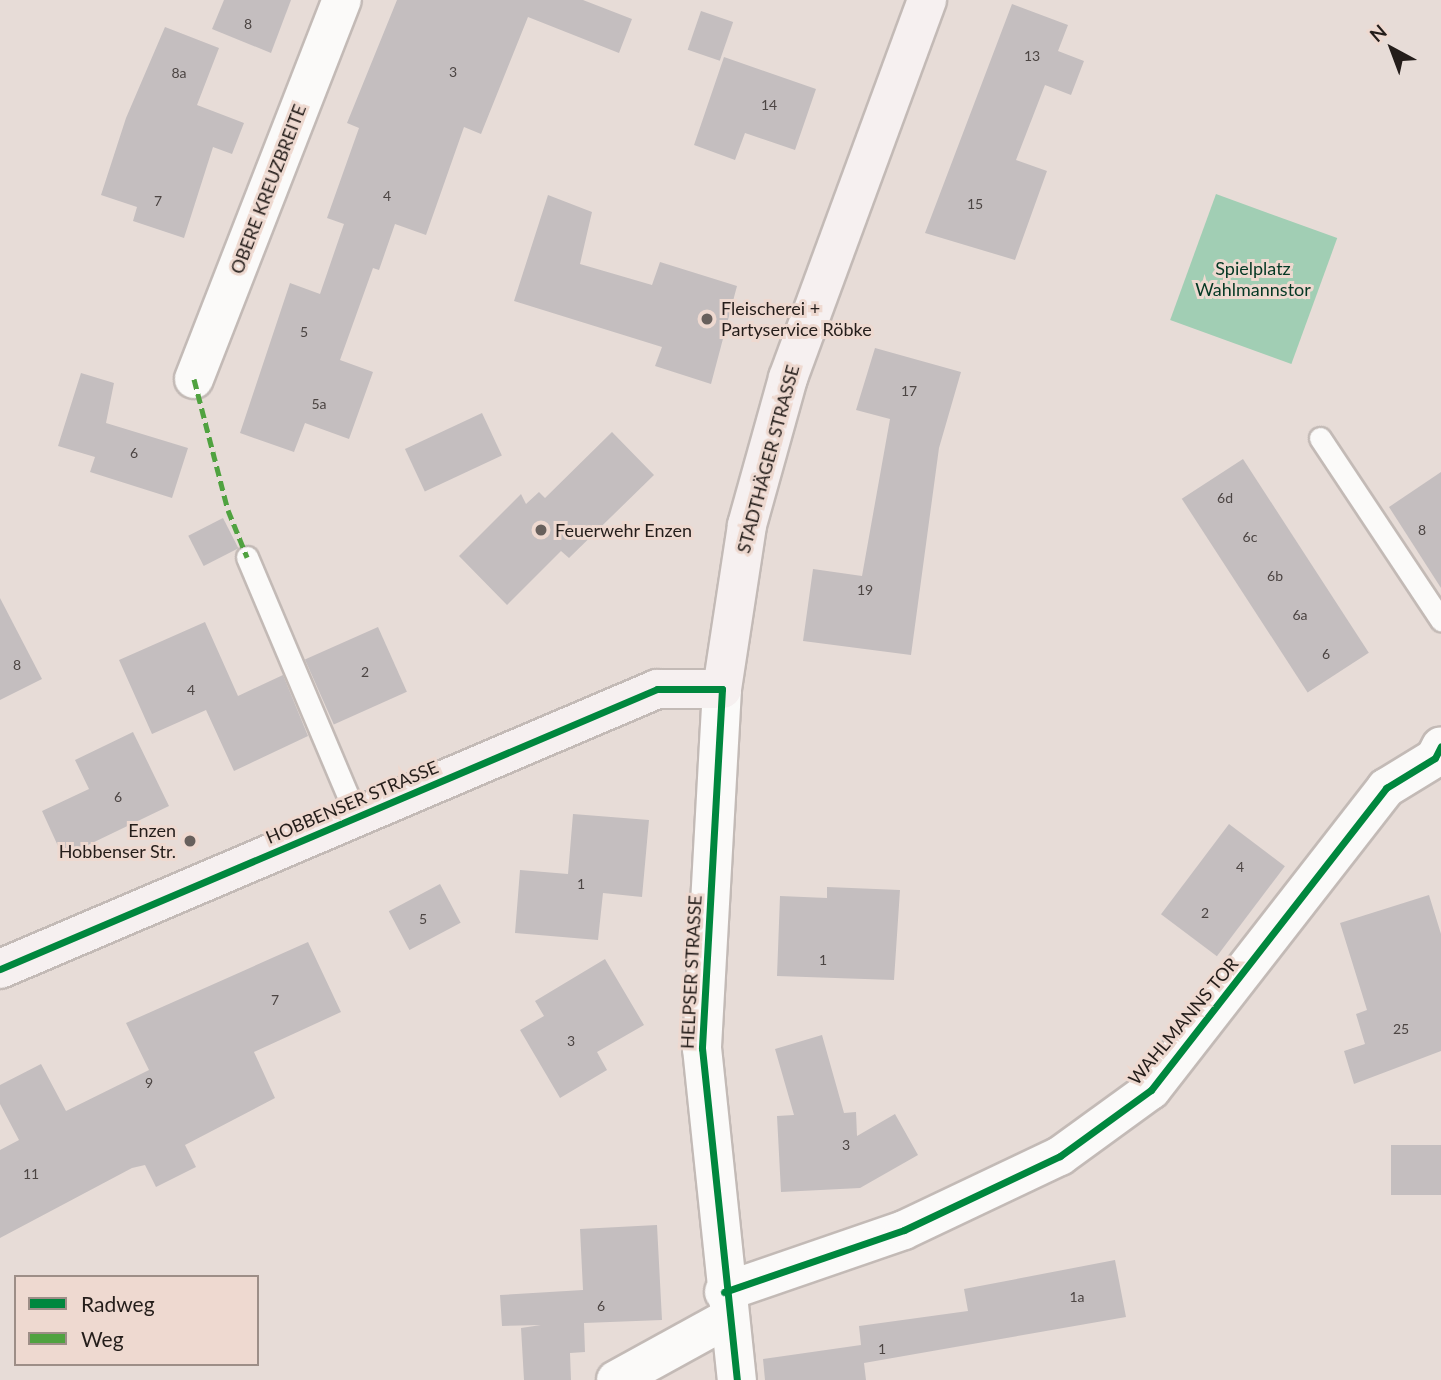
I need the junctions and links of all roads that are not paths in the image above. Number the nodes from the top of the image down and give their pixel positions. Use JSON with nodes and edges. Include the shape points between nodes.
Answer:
{"nodes":[{"id":1,"x":342,"y":0,"type":"edge"},
{"id":2,"x":927,"y":0,"type":"edge"},
{"id":3,"x":194,"y":379,"type":"dead end"},
{"id":4,"x":1320,"y":438,"type":"dead end"},
{"id":5,"x":247,"y":557,"type":"dead end"},
{"id":6,"x":1441,"y":620,"type":"edge"},
{"id":7,"x":722,"y":689,"type":"junction"},
{"id":8,"x":1439,"y":759,"type":"edge"},
{"id":9,"x":357,"y":817,"type":"junction"},
{"id":10,"x":0,"y":969,"type":"edge"},
{"id":11,"x":726,"y":1306,"type":"junction"},
{"id":12,"x":617,"y":1380,"type":"edge"},
{"id":13,"x":737,"y":1380,"type":"edge"}],
"edges":[{"from":1,"to":3,"type":"street","name":"OBERE KREUZBREITE"},
{"from":2,"to":7,"type":"main road","name":"STADTHÄGER STRASSE","via":[[788,378],[747,525]]},
{"from":4,"to":6,"type":"lane"},
{"from":5,"to":9,"type":"lane"},
{"from":7,"to":9,"type":"main road","name":"HOBBENSER STRASSE","via":[[657,690]]},
{"from":7,"to":11,"type":"street","name":"HELPSER STRASSE","via":[[702,1048]]},
{"from":8,"to":11,"type":"street","name":"WAHLMANNS TOR","via":[[1386,788],[1152,1090],[1048,1162]]},
{"from":9,"to":10,"type":"main road","name":"HOBBENSER STRASSE"},
{"from":11,"to":12,"type":"street","name":"WAHLMANNS TOR"},
{"from":11,"to":13,"type":"street","name":"HELPSER STRASSE"}]}
